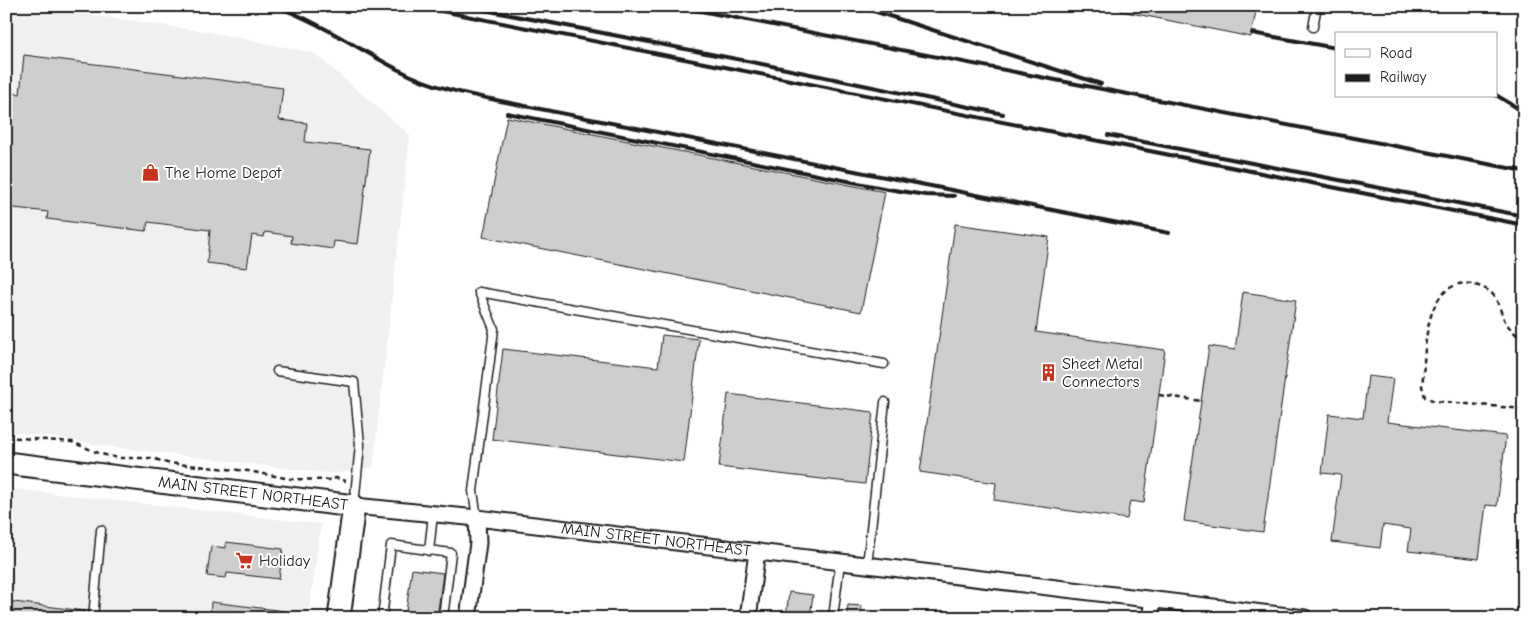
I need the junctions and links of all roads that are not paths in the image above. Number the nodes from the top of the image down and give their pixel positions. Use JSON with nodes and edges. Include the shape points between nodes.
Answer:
{"nodes":[{"id":1,"x":1317,"y":6,"type":"edge"},
{"id":2,"x":1313,"y":27,"type":"dead end"},
{"id":3,"x":884,"y":364,"type":"dead end"},
{"id":4,"x":277,"y":371,"type":"dead end"},
{"id":5,"x":884,"y":402,"type":"dead end"},
{"id":6,"x":6,"y":463,"type":"edge"},
{"id":7,"x":354,"y":506,"type":"junction"},
{"id":8,"x":433,"y":514,"type":"junction"},
{"id":9,"x":477,"y":518,"type":"junction"},
{"id":10,"x":101,"y":530,"type":"dead end"},
{"id":11,"x":429,"y":550,"type":"junction"},
{"id":12,"x":757,"y":552,"type":"junction"},
{"id":13,"x":840,"y":562,"type":"junction"},
{"id":14,"x":867,"y":565,"type":"junction"},
{"id":15,"x":1153,"y":600,"type":"junction"},
{"id":16,"x":93,"y":618,"type":"edge"},
{"id":17,"x":339,"y":618,"type":"edge"},
{"id":18,"x":382,"y":618,"type":"edge"},
{"id":19,"x":443,"y":618,"type":"edge"},
{"id":20,"x":468,"y":618,"type":"edge"},
{"id":21,"x":748,"y":618,"type":"edge"},
{"id":22,"x":833,"y":618,"type":"edge"},
{"id":23,"x":1150,"y":618,"type":"edge"},
{"id":24,"x":1305,"y":618,"type":"edge"}],
"edges":[{"from":1,"to":2,"type":"lane"},
{"from":3,"to":9,"type":"lane","via":[[479,292],[494,329],[473,491]]},
{"from":4,"to":7,"type":"lane","via":[[354,382],[360,445]]},
{"from":5,"to":14,"type":"lane"},
{"from":6,"to":7,"type":"street","name":"MAIN STREET NORTHEAST"},
{"from":7,"to":8,"type":"street","name":"MAIN STREET NORTHEAST"},
{"from":7,"to":17,"type":"street"},
{"from":8,"to":9,"type":"street","name":"MAIN STREET NORTHEAST"},
{"from":8,"to":11,"type":"lane"},
{"from":9,"to":12,"type":"street","name":"MAIN STREET NORTHEAST"},
{"from":9,"to":20,"type":"street","via":[[478,543]]},
{"from":10,"to":16,"type":"lane"},
{"from":11,"to":18,"type":"lane","via":[[391,545]]},
{"from":11,"to":19,"type":"lane","via":[[451,554]]},
{"from":12,"to":13,"type":"street","name":"MAIN STREET NORTHEAST"},
{"from":12,"to":21,"type":"street"},
{"from":13,"to":14,"type":"street","name":"MAIN STREET NORTHEAST"},
{"from":13,"to":22,"type":"lane"},
{"from":14,"to":15,"type":"street","name":"MAIN STREET NORTHEAST"},
{"from":15,"to":23,"type":"street"},
{"from":15,"to":24,"type":"street","name":"MAIN STREET NORTHEAST"}]}
